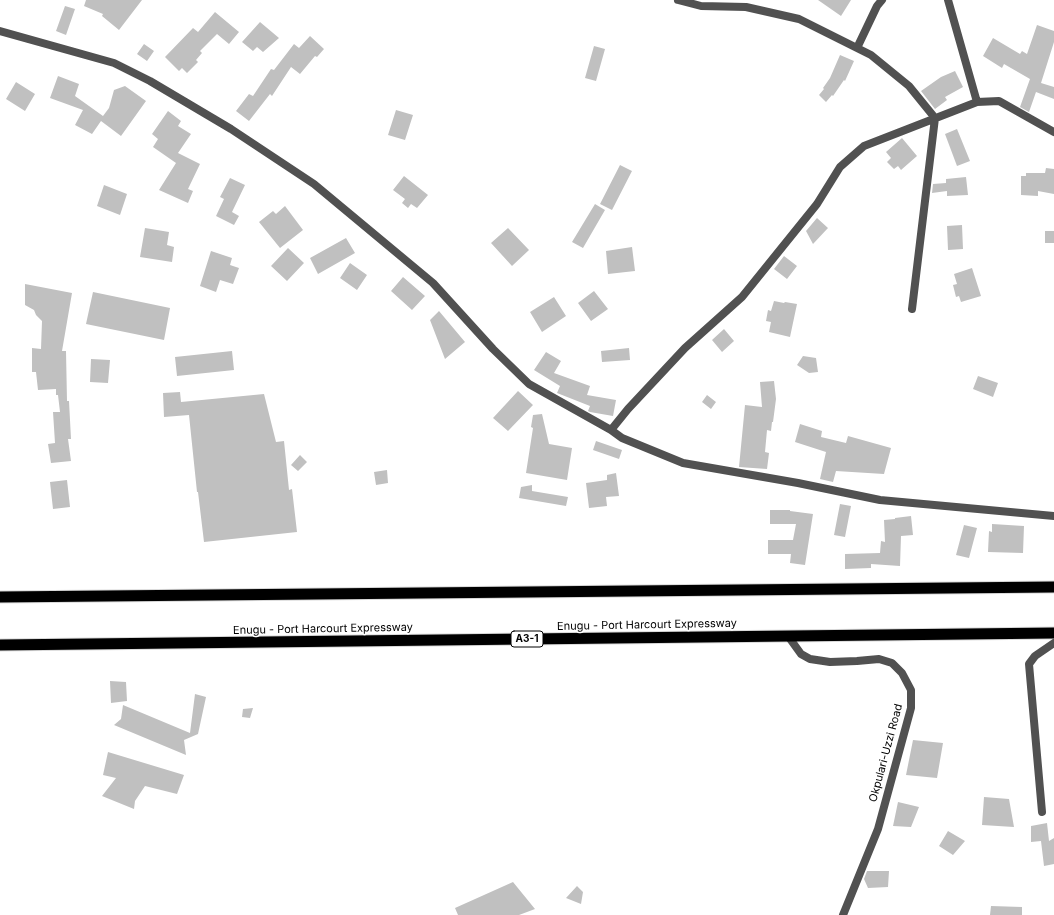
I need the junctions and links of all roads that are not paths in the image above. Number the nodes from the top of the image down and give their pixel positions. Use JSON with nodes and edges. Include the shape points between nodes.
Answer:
{"nodes":[{"id":1,"x":678,"y":0,"type":"edge"},
{"id":2,"x":882,"y":0,"type":"edge"},
{"id":3,"x":948,"y":0,"type":"edge"},
{"id":4,"x":0,"y":31,"type":"edge"},
{"id":5,"x":857,"y":48,"type":"junction"},
{"id":6,"x":977,"y":102,"type":"junction"},
{"id":7,"x":934,"y":118,"type":"junction"},
{"id":8,"x":1054,"y":132,"type":"edge"},
{"id":9,"x":912,"y":309,"type":"dead end"},
{"id":10,"x":611,"y":430,"type":"junction"},
{"id":11,"x":1054,"y":516,"type":"edge"},
{"id":12,"x":1054,"y":587,"type":"edge"},
{"id":13,"x":0,"y":597,"type":"edge"},
{"id":14,"x":1054,"y":633,"type":"edge"},
{"id":15,"x":788,"y":636,"type":"junction"},
{"id":16,"x":1054,"y":643,"type":"edge"},
{"id":17,"x":0,"y":646,"type":"edge"},
{"id":18,"x":1042,"y":812,"type":"dead end"},
{"id":19,"x":843,"y":915,"type":"edge"}],
"edges":[{"from":1,"to":5,"type":"street","via":[[701,6],[746,7],[799,19]]},
{"from":2,"to":5,"type":"street"},
{"from":3,"to":6,"type":"street"},
{"from":4,"to":10,"type":"street","via":[[114,63],[150,81],[231,130],[314,184],[433,282],[529,384]]},
{"from":5,"to":7,"type":"street","via":[[871,55],[909,86]]},
{"from":6,"to":7,"type":"street"},
{"from":6,"to":8,"type":"street","via":[[999,101]]},
{"from":7,"to":9,"type":"street"},
{"from":7,"to":10,"type":"street","via":[[864,146],[840,167],[817,204],[742,296],[685,348]]},
{"from":10,"to":11,"type":"street","via":[[622,438],[683,463],[880,500]]},
{"from":12,"to":13,"type":"highway"},
{"from":14,"to":15,"type":"highway","name":"Enugu - Port Harcourt Expressway","number":"A3-1"},
{"from":15,"to":17,"type":"highway","name":"Enugu - Port Harcourt Expressway","number":"A3-1"},
{"from":15,"to":19,"type":"street","name":"Okpulari-Uzzi Road","via":[[801,654],[810,659],[830,662],[879,659],[892,663],[902,673],[911,690],[911,708],[878,829]]},
{"from":16,"to":18,"type":"street","via":[[1035,656],[1029,664]]}]}
